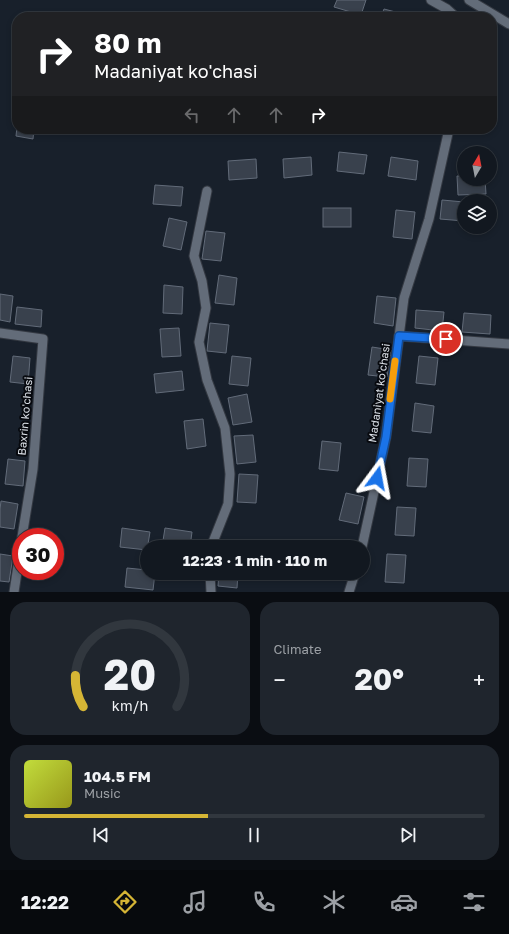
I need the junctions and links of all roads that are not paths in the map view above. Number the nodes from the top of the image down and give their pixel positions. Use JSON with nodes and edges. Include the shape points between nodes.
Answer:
{"nodes":[{"id":1,"x":431,"y":0,"type":"edge"},
{"id":2,"x":468,"y":0,"type":"edge"},
{"id":3,"x":450,"y":12,"type":"edge"},
{"id":4,"x":488,"y":12,"type":"edge"},
{"id":5,"x":497,"y":17,"type":"edge"},
{"id":6,"x":509,"y":24,"type":"edge"},
{"id":7,"x":448,"y":134,"type":"edge"},
{"id":8,"x":207,"y":191,"type":"dead end"},
{"id":9,"x":0,"y":333,"type":"edge"},
{"id":10,"x":399,"y":336,"type":"junction"},
{"id":11,"x":509,"y":344,"type":"edge"},
{"id":12,"x":23,"y":528,"type":"edge"},
{"id":13,"x":214,"y":540,"type":"edge"},
{"id":14,"x":364,"y":540,"type":"edge"},
{"id":15,"x":16,"y":580,"type":"edge"},
{"id":16,"x":210,"y":580,"type":"edge"},
{"id":17,"x":353,"y":580,"type":"edge"},
{"id":18,"x":14,"y":592,"type":"edge"},
{"id":19,"x":211,"y":592,"type":"edge"},
{"id":20,"x":349,"y":592,"type":"edge"}],
"edges":[{"from":1,"to":3,"type":"street"},
{"from":2,"to":4,"type":"street"},
{"from":5,"to":6,"type":"street"},
{"from":7,"to":10,"type":"street","name":"Madaniyat ko'chasi","via":[[429,219],[404,298]]},
{"from":8,"to":13,"type":"street","via":[[194,256],[202,281],[206,308],[199,342],[207,380],[225,428],[230,474],[228,504]]},
{"from":9,"to":12,"type":"street","name":"Baxrin ko'chasi","via":[[43,339],[33,469]]},
{"from":10,"to":11,"type":"street","name":"Madaniyat ko'chasi"},
{"from":10,"to":14,"type":"street","name":"Madaniyat ko'chasi","via":[[386,437]]},
{"from":15,"to":18,"type":"street"},
{"from":16,"to":19,"type":"street"},
{"from":17,"to":20,"type":"street"}]}
